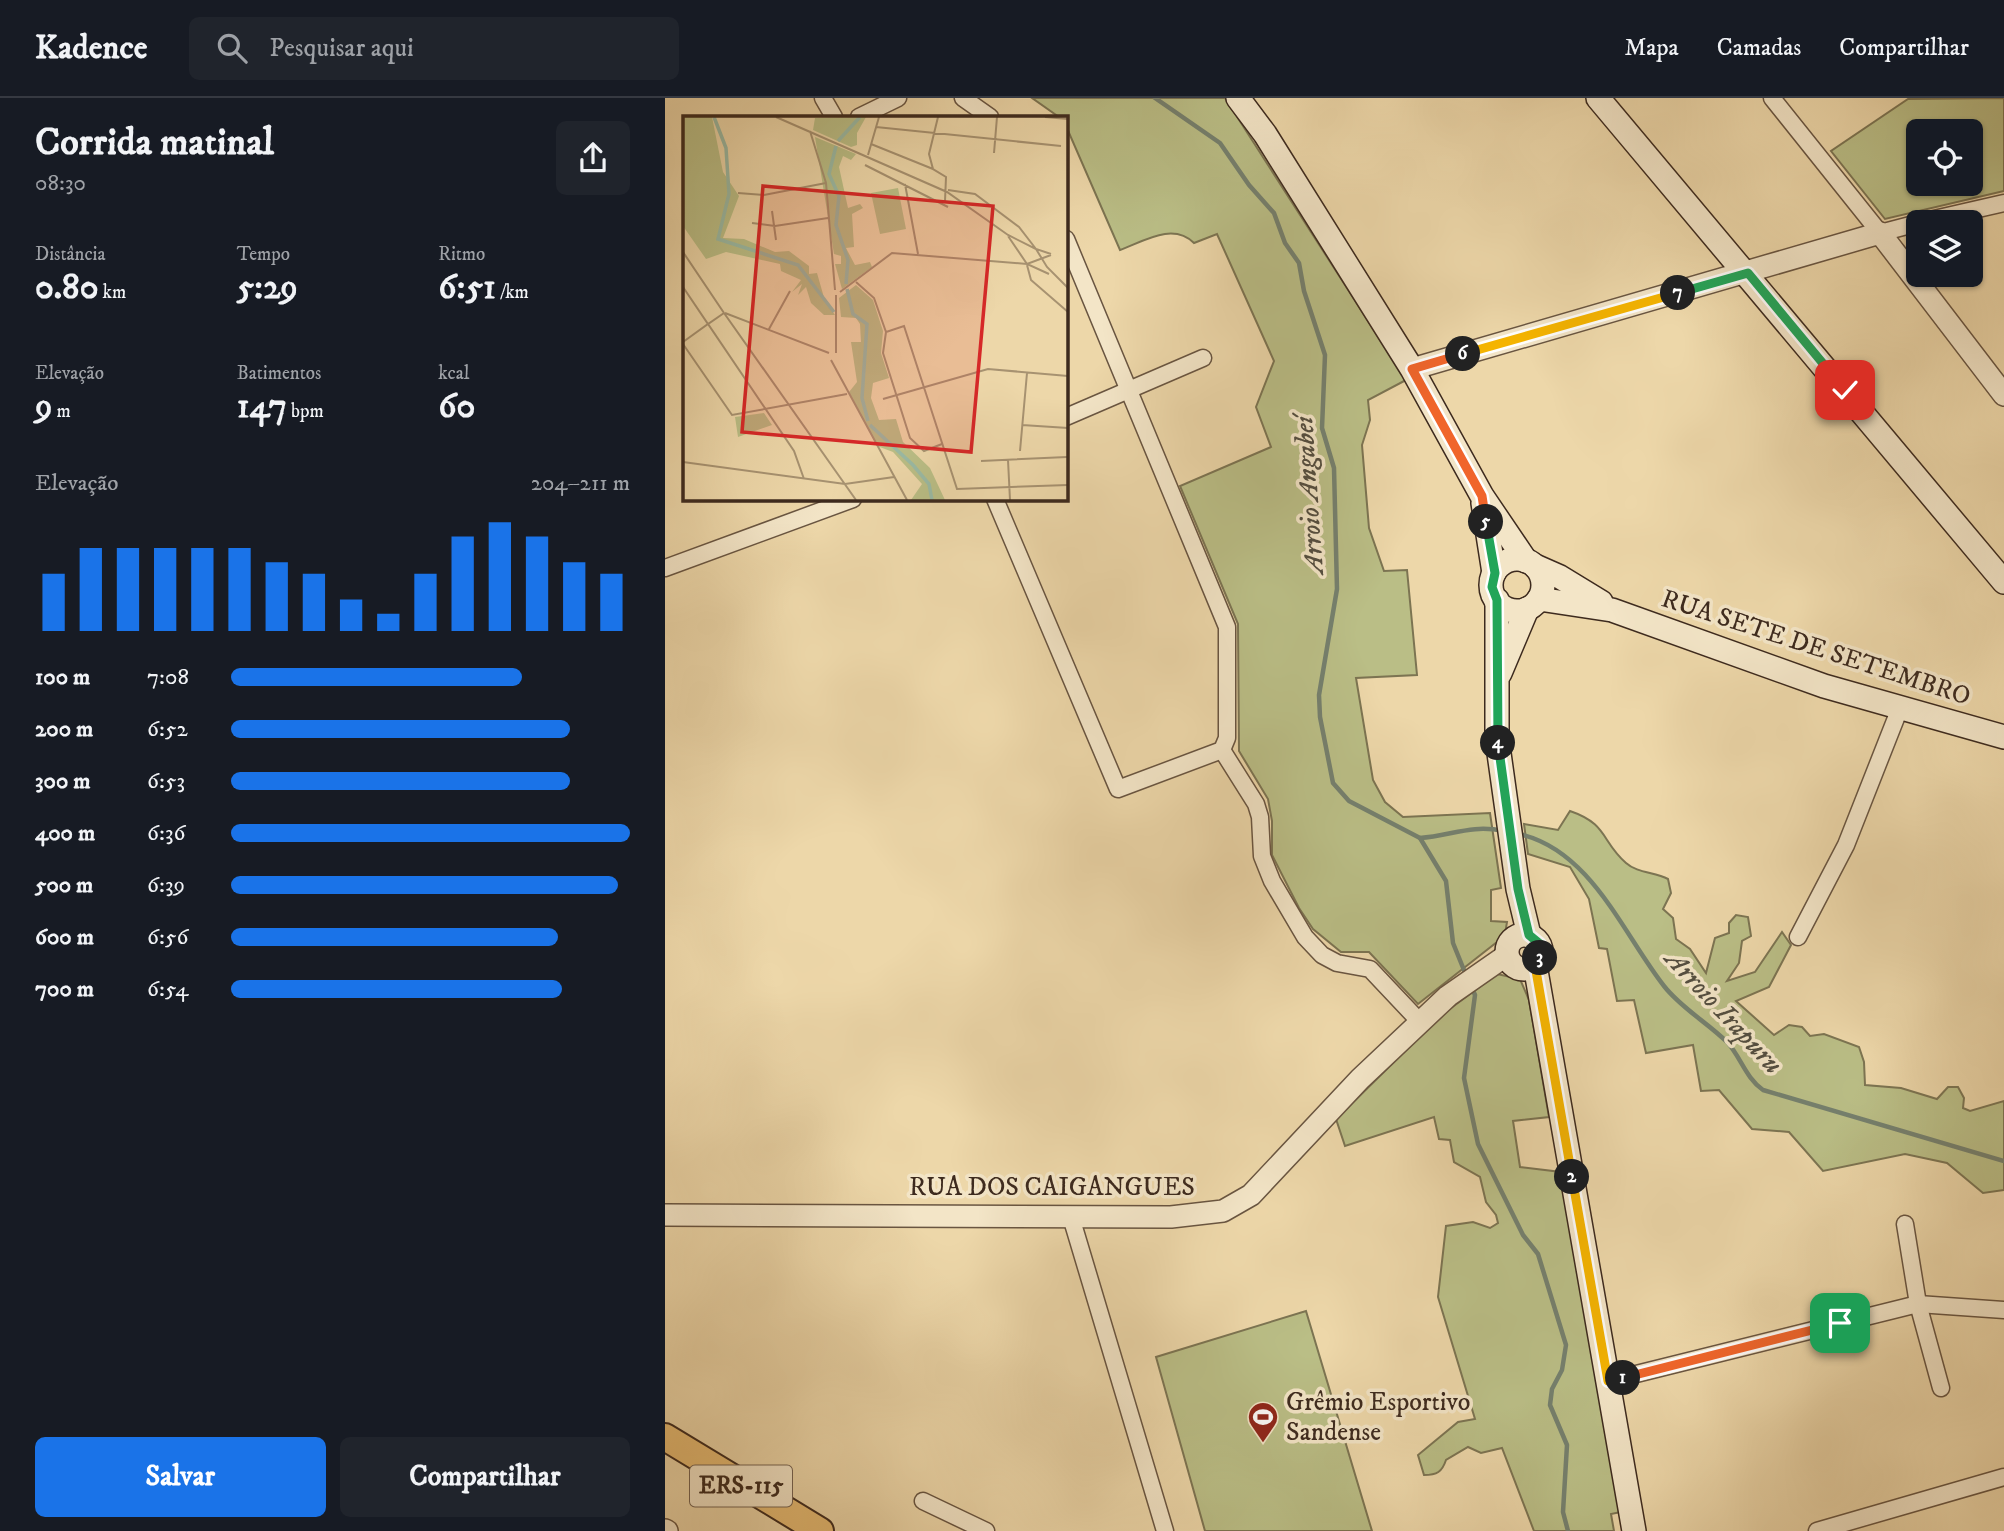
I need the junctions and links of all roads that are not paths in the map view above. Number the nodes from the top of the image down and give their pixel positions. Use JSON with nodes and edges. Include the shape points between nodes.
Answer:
{"nodes":[{"id":1,"x":823,"y":98,"type":"edge"},
{"id":2,"x":898,"y":98,"type":"edge"},
{"id":3,"x":963,"y":98,"type":"edge"},
{"id":4,"x":1238,"y":98,"type":"edge"},
{"id":5,"x":1598,"y":98,"type":"edge"},
{"id":6,"x":1772,"y":98,"type":"edge"},
{"id":7,"x":833,"y":116,"type":"edge"},
{"id":8,"x":861,"y":116,"type":"edge"},
{"id":9,"x":989,"y":116,"type":"edge"},
{"id":10,"x":2004,"y":203,"type":"edge"},
{"id":11,"x":1975,"y":210,"type":"edge"},
{"id":12,"x":1906,"y":226,"type":"edge"},
{"id":13,"x":1880,"y":233,"type":"junction"},
{"id":14,"x":1067,"y":241,"type":"edge"},
{"id":15,"x":1748,"y":273,"type":"junction"},
{"id":16,"x":1203,"y":358,"type":"dead end"},
{"id":17,"x":1412,"y":369,"type":"junction"},
{"id":18,"x":1128,"y":391,"type":"junction"},
{"id":19,"x":2004,"y":395,"type":"edge"},
{"id":20,"x":1067,"y":417,"type":"edge"},
{"id":21,"x":1482,"y":496,"type":"junction"},
{"id":22,"x":850,"y":500,"type":"edge"},
{"id":23,"x":995,"y":500,"type":"edge"},
{"id":24,"x":1530,"y":563,"type":"junction"},
{"id":25,"x":665,"y":568,"type":"edge"},
{"id":26,"x":1495,"y":573,"type":"junction"},
{"id":27,"x":2004,"y":582,"type":"edge"},
{"id":28,"x":1497,"y":600,"type":"junction"},
{"id":29,"x":1533,"y":604,"type":"junction"},
{"id":30,"x":1612,"y":610,"type":"junction"},
{"id":31,"x":1497,"y":679,"type":"junction"},
{"id":32,"x":1900,"y":708,"type":"junction"},
{"id":33,"x":2004,"y":737,"type":"edge"},
{"id":34,"x":1222,"y":750,"type":"junction"},
{"id":35,"x":1798,"y":937,"type":"dead end"},
{"id":36,"x":1517,"y":942,"type":"junction"},
{"id":37,"x":1420,"y":1021,"type":"junction"},
{"id":38,"x":665,"y":1215,"type":"edge"},
{"id":39,"x":1071,"y":1217,"type":"junction"},
{"id":40,"x":1905,"y":1224,"type":"dead end"},
{"id":41,"x":1918,"y":1304,"type":"junction"},
{"id":42,"x":2004,"y":1310,"type":"edge"},
{"id":43,"x":1608,"y":1381,"type":"junction"},
{"id":44,"x":1941,"y":1388,"type":"dead end"},
{"id":45,"x":665,"y":1437,"type":"edge"},
{"id":46,"x":2004,"y":1477,"type":"edge"},
{"id":47,"x":923,"y":1501,"type":"dead end"},
{"id":48,"x":965,"y":1521,"type":"junction"},
{"id":49,"x":820,"y":1531,"type":"edge"},
{"id":50,"x":950,"y":1531,"type":"edge"},
{"id":51,"x":986,"y":1531,"type":"edge"},
{"id":52,"x":1165,"y":1531,"type":"edge"},
{"id":53,"x":1634,"y":1531,"type":"edge"},
{"id":54,"x":1817,"y":1531,"type":"edge"}],
"edges":[{"from":1,"to":7,"type":"street"},
{"from":2,"to":8,"type":"street"},
{"from":3,"to":9,"type":"street"},
{"from":4,"to":17,"type":"main road"},
{"from":5,"to":15,"type":"main road"},
{"from":6,"to":13,"type":"street"},
{"from":10,"to":11,"type":"street"},
{"from":12,"to":13,"type":"street"},
{"from":13,"to":15,"type":"street"},
{"from":13,"to":19,"type":"street"},
{"from":14,"to":18,"type":"street"},
{"from":15,"to":17,"type":"street"},
{"from":15,"to":27,"type":"main road"},
{"from":16,"to":18,"type":"street"},
{"from":17,"to":21,"type":"main road"},
{"from":18,"to":20,"type":"street"},
{"from":18,"to":34,"type":"street","via":[[1227,627],[1227,738]]},
{"from":21,"to":24,"type":"main road"},
{"from":21,"to":26,"type":"main road"},
{"from":22,"to":25,"type":"street"},
{"from":23,"to":34,"type":"street","via":[[1118,789]]},
{"from":24,"to":26,"type":"main road","via":[[1508,561]]},
{"from":24,"to":29,"type":"main road","via":[[1542,579]]},
{"from":24,"to":30,"type":"main road","name":"RUA SETE DE SETEMBRO"},
{"from":26,"to":28,"type":"main road","via":[[1492,587]]},
{"from":28,"to":29,"type":"main road","via":[[1510,610]]},
{"from":28,"to":31,"type":"main road"},
{"from":29,"to":30,"type":"main road","name":"RUA SETE DE SETEMBRO"},
{"from":29,"to":31,"type":"main road"},
{"from":30,"to":32,"type":"main road","name":"RUA SETE DE SETEMBRO","via":[[1824,686]]},
{"from":31,"to":36,"type":"main road","via":[[1497,738],[1518,889]]},
{"from":32,"to":33,"type":"main road","name":"RUA SETE DE SETEMBRO"},
{"from":32,"to":35,"type":"street","via":[[1846,845]]},
{"from":34,"to":37,"type":"street","via":[[1256,804],[1262,856],[1305,937],[1337,963],[1370,970]]},
{"from":36,"to":37,"type":"street","name":"RUA DOS CAIGANGUES"},
{"from":36,"to":43,"type":"main road","via":[[1515,967],[1535,965]]},
{"from":37,"to":39,"type":"street","name":"RUA DOS CAIGANGUES","via":[[1277,1170],[1236,1206],[1171,1217]]},
{"from":38,"to":39,"type":"street","name":"RUA DOS CAIGANGUES"},
{"from":39,"to":52,"type":"street"},
{"from":40,"to":41,"type":"street"},
{"from":41,"to":42,"type":"street"},
{"from":41,"to":43,"type":"street"},
{"from":41,"to":44,"type":"street"},
{"from":43,"to":53,"type":"main road"},
{"from":45,"to":49,"type":"main road","number":"ERS-115"},
{"from":46,"to":54,"type":"street"},
{"from":47,"to":48,"type":"street"},
{"from":48,"to":50,"type":"street"},
{"from":48,"to":51,"type":"street"}]}
